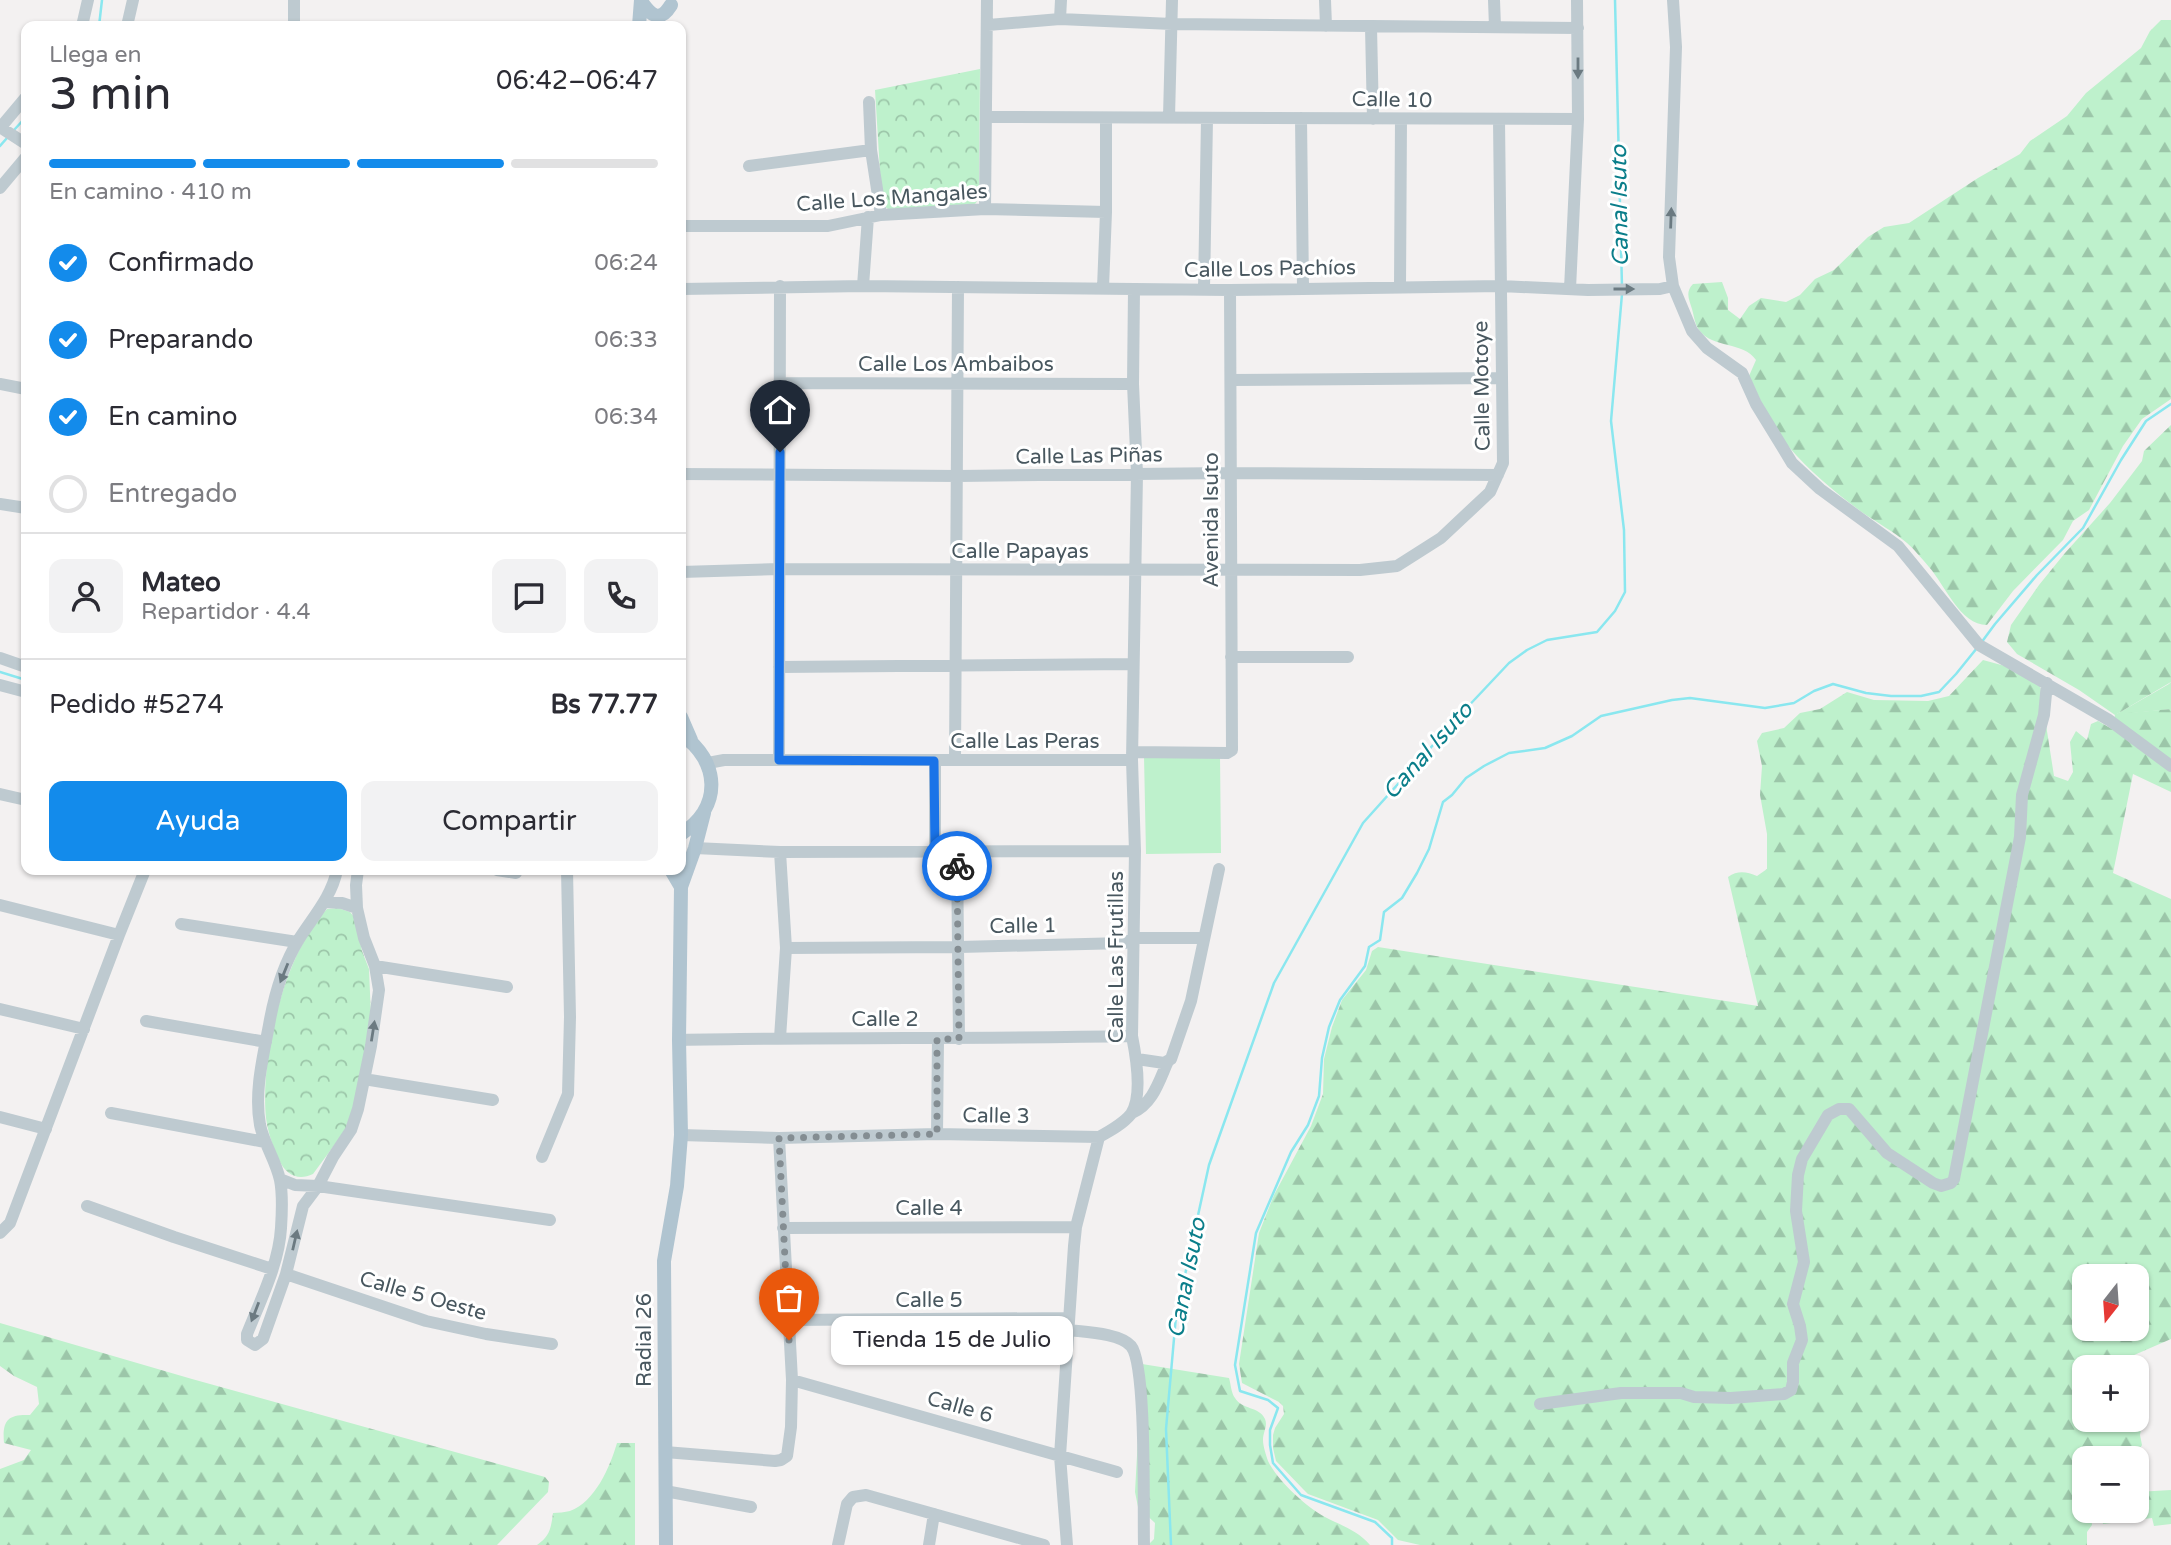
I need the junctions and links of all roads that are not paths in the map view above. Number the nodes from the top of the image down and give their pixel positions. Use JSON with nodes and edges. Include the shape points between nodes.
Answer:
{"nodes":[{"id":1,"x":88,"y":0,"type":"edge"},
{"id":2,"x":133,"y":0,"type":"edge"},
{"id":3,"x":294,"y":0,"type":"edge"},
{"id":4,"x":987,"y":0,"type":"edge"},
{"id":5,"x":1061,"y":0,"type":"edge"},
{"id":6,"x":1172,"y":0,"type":"edge"},
{"id":7,"x":1325,"y":0,"type":"edge"},
{"id":8,"x":1494,"y":0,"type":"edge"},
{"id":9,"x":1577,"y":0,"type":"edge"},
{"id":10,"x":1673,"y":0,"type":"edge"},
{"id":11,"x":641,"y":1,"type":"edge"},
{"id":12,"x":671,"y":2,"type":"edge"},
{"id":13,"x":1060,"y":19,"type":"junction"},
{"id":14,"x":83,"y":21,"type":"edge"},
{"id":15,"x":128,"y":21,"type":"edge"},
{"id":16,"x":294,"y":21,"type":"edge"},
{"id":17,"x":641,"y":21,"type":"edge"},
{"id":18,"x":671,"y":21,"type":"edge"},
{"id":19,"x":1172,"y":24,"type":"junction"},
{"id":20,"x":988,"y":25,"type":"junction"},
{"id":21,"x":1326,"y":26,"type":"junction"},
{"id":22,"x":1371,"y":27,"type":"junction"},
{"id":23,"x":1495,"y":27,"type":"junction"},
{"id":24,"x":1578,"y":27,"type":"junction"},
{"id":25,"x":869,"y":102,"type":"dead end"},
{"id":26,"x":21,"y":103,"type":"edge"},
{"id":27,"x":986,"y":117,"type":"junction"},
{"id":28,"x":1169,"y":117,"type":"junction"},
{"id":29,"x":1106,"y":118,"type":"junction"},
{"id":30,"x":1301,"y":118,"type":"junction"},
{"id":31,"x":1207,"y":119,"type":"junction"},
{"id":32,"x":1373,"y":119,"type":"junction"},
{"id":33,"x":1401,"y":119,"type":"junction"},
{"id":34,"x":1578,"y":119,"type":"junction"},
{"id":35,"x":1499,"y":120,"type":"junction"},
{"id":36,"x":2,"y":128,"type":"edge"},
{"id":37,"x":21,"y":141,"type":"edge"},
{"id":38,"x":871,"y":150,"type":"junction"},
{"id":39,"x":21,"y":163,"type":"edge"},
{"id":40,"x":749,"y":166,"type":"dead end"},
{"id":41,"x":0,"y":188,"type":"edge"},
{"id":42,"x":985,"y":209,"type":"junction"},
{"id":43,"x":1106,"y":212,"type":"junction"},
{"id":44,"x":875,"y":216,"type":"junction"},
{"id":45,"x":686,"y":226,"type":"edge"},
{"id":46,"x":780,"y":286,"type":"junction"},
{"id":47,"x":863,"y":286,"type":"junction"},
{"id":48,"x":1500,"y":286,"type":"junction"},
{"id":49,"x":958,"y":287,"type":"junction"},
{"id":50,"x":1400,"y":287,"type":"junction"},
{"id":51,"x":1103,"y":288,"type":"junction"},
{"id":52,"x":1304,"y":288,"type":"junction"},
{"id":53,"x":1667,"y":288,"type":"junction"},
{"id":54,"x":686,"y":289,"type":"edge"},
{"id":55,"x":1204,"y":289,"type":"junction"},
{"id":56,"x":1570,"y":289,"type":"junction"},
{"id":57,"x":1134,"y":290,"type":"junction"},
{"id":58,"x":1230,"y":290,"type":"junction"},
{"id":59,"x":1501,"y":378,"type":"junction"},
{"id":60,"x":1232,"y":380,"type":"junction"},
{"id":61,"x":780,"y":383,"type":"junction"},
{"id":62,"x":959,"y":383,"type":"junction"},
{"id":63,"x":0,"y":384,"type":"edge"},
{"id":64,"x":1133,"y":384,"type":"junction"},
{"id":65,"x":21,"y":388,"type":"edge"},
{"id":66,"x":1230,"y":473,"type":"junction"},
{"id":67,"x":686,"y":474,"type":"edge"},
{"id":68,"x":780,"y":474,"type":"junction"},
{"id":69,"x":1137,"y":474,"type":"junction"},
{"id":70,"x":1498,"y":475,"type":"junction"},
{"id":71,"x":958,"y":476,"type":"junction"},
{"id":72,"x":0,"y":504,"type":"edge"},
{"id":73,"x":21,"y":507,"type":"edge"},
{"id":74,"x":779,"y":569,"type":"junction"},
{"id":75,"x":958,"y":570,"type":"junction"},
{"id":76,"x":1136,"y":570,"type":"junction"},
{"id":77,"x":1231,"y":570,"type":"junction"},
{"id":78,"x":1360,"y":570,"type":"joint"},
{"id":79,"x":686,"y":572,"type":"edge"},
{"id":80,"x":1231,"y":657,"type":"junction"},
{"id":81,"x":1348,"y":657,"type":"dead end"},
{"id":82,"x":0,"y":659,"type":"edge"},
{"id":83,"x":956,"y":664,"type":"junction"},
{"id":84,"x":1133,"y":664,"type":"junction"},
{"id":85,"x":21,"y":665,"type":"edge"},
{"id":86,"x":779,"y":667,"type":"junction"},
{"id":87,"x":2047,"y":683,"type":"junction"},
{"id":88,"x":0,"y":685,"type":"edge"},
{"id":89,"x":21,"y":691,"type":"edge"},
{"id":90,"x":686,"y":737,"type":"edge"},
{"id":91,"x":1232,"y":750,"type":"joint"},
{"id":92,"x":1132,"y":756,"type":"junction"},
{"id":93,"x":955,"y":759,"type":"junction"},
{"id":94,"x":779,"y":760,"type":"junction"},
{"id":95,"x":934,"y":761,"type":"junction"},
{"id":96,"x":708,"y":763,"type":"junction"},
{"id":97,"x":2171,"y":766,"type":"edge"},
{"id":98,"x":0,"y":794,"type":"edge"},
{"id":99,"x":21,"y":799,"type":"edge"},
{"id":100,"x":704,"y":813,"type":"junction"},
{"id":101,"x":686,"y":830,"type":"edge"},
{"id":102,"x":695,"y":848,"type":"junction"},
{"id":103,"x":935,"y":850,"type":"junction"},
{"id":104,"x":957,"y":851,"type":"junction"},
{"id":105,"x":1135,"y":851,"type":"junction"},
{"id":106,"x":780,"y":852,"type":"junction"},
{"id":107,"x":1219,"y":869,"type":"dead end"},
{"id":108,"x":686,"y":873,"type":"edge"},
{"id":109,"x":143,"y":875,"type":"edge"},
{"id":110,"x":336,"y":875,"type":"edge"},
{"id":111,"x":357,"y":875,"type":"edge"},
{"id":112,"x":567,"y":875,"type":"edge"},
{"id":113,"x":674,"y":875,"type":"edge"},
{"id":114,"x":685,"y":875,"type":"edge"},
{"id":115,"x":356,"y":885,"type":"junction"},
{"id":116,"x":681,"y":887,"type":"junction"},
{"id":117,"x":324,"y":902,"type":"junction"},
{"id":118,"x":0,"y":905,"type":"edge"},
{"id":119,"x":358,"y":908,"type":"junction"},
{"id":120,"x":181,"y":924,"type":"dead end"},
{"id":121,"x":119,"y":935,"type":"junction"},
{"id":122,"x":1134,"y":938,"type":"junction"},
{"id":123,"x":1203,"y":938,"type":"junction"},
{"id":124,"x":297,"y":942,"type":"junction"},
{"id":125,"x":959,"y":947,"type":"junction"},
{"id":126,"x":786,"y":948,"type":"junction"},
{"id":127,"x":375,"y":966,"type":"junction"},
{"id":128,"x":507,"y":987,"type":"dead end"},
{"id":129,"x":0,"y":1009,"type":"edge"},
{"id":130,"x":146,"y":1021,"type":"dead end"},
{"id":131,"x":84,"y":1029,"type":"junction"},
{"id":132,"x":1132,"y":1036,"type":"junction"},
{"id":133,"x":780,"y":1038,"type":"junction"},
{"id":134,"x":937,"y":1039,"type":"junction"},
{"id":135,"x":959,"y":1039,"type":"junction"},
{"id":136,"x":679,"y":1040,"type":"junction"},
{"id":137,"x":266,"y":1041,"type":"junction"},
{"id":138,"x":1137,"y":1059,"type":"junction"},
{"id":139,"x":1168,"y":1061,"type":"junction"},
{"id":140,"x":364,"y":1079,"type":"junction"},
{"id":141,"x":493,"y":1100,"type":"dead end"},
{"id":142,"x":1132,"y":1112,"type":"junction"},
{"id":143,"x":111,"y":1113,"type":"dead end"},
{"id":144,"x":0,"y":1117,"type":"edge"},
{"id":145,"x":46,"y":1129,"type":"junction"},
{"id":146,"x":937,"y":1134,"type":"junction"},
{"id":147,"x":681,"y":1135,"type":"junction"},
{"id":148,"x":1099,"y":1137,"type":"junction"},
{"id":149,"x":779,"y":1138,"type":"junction"},
{"id":150,"x":265,"y":1142,"type":"junction"},
{"id":151,"x":542,"y":1157,"type":"dead end"},
{"id":152,"x":279,"y":1179,"type":"junction"},
{"id":153,"x":318,"y":1186,"type":"junction"},
{"id":154,"x":281,"y":1202,"type":"junction"},
{"id":155,"x":87,"y":1206,"type":"dead end"},
{"id":156,"x":303,"y":1206,"type":"junction"},
{"id":157,"x":550,"y":1220,"type":"dead end"},
{"id":158,"x":783,"y":1227,"type":"junction"},
{"id":159,"x":1076,"y":1227,"type":"junction"},
{"id":160,"x":0,"y":1233,"type":"edge"},
{"id":161,"x":272,"y":1269,"type":"junction"},
{"id":162,"x":286,"y":1275,"type":"junction"},
{"id":163,"x":788,"y":1320,"type":"junction"},
{"id":164,"x":1069,"y":1324,"type":"junction"},
{"id":165,"x":552,"y":1344,"type":"dead end"},
{"id":166,"x":792,"y":1380,"type":"junction"},
{"id":167,"x":1540,"y":1404,"type":"dead end"},
{"id":168,"x":665,"y":1452,"type":"junction"},
{"id":169,"x":1060,"y":1456,"type":"junction"},
{"id":170,"x":1117,"y":1472,"type":"dead end"},
{"id":171,"x":665,"y":1491,"type":"junction"},
{"id":172,"x":751,"y":1507,"type":"dead end"},
{"id":173,"x":934,"y":1514,"type":"junction"},
{"id":174,"x":666,"y":1545,"type":"edge"},
{"id":175,"x":838,"y":1545,"type":"edge"},
{"id":176,"x":929,"y":1545,"type":"edge"},
{"id":177,"x":1044,"y":1545,"type":"edge"},
{"id":178,"x":1067,"y":1545,"type":"edge"},
{"id":179,"x":1143,"y":1545,"type":"edge"}],
"edges":[{"from":1,"to":14,"type":"street"},
{"from":2,"to":15,"type":"street"},
{"from":3,"to":16,"type":"street"},
{"from":4,"to":20,"type":"street"},
{"from":5,"to":13,"type":"street"},
{"from":6,"to":19,"type":"street"},
{"from":7,"to":21,"type":"street"},
{"from":8,"to":23,"type":"street"},
{"from":9,"to":24,"type":"street"},
{"from":53,"to":10,"type":"street","one_way":true,"via":[[1676,47]]},
{"from":11,"to":12,"type":"main road","via":[[656,16],[662,16]]},
{"from":11,"to":17,"type":"main road"},
{"from":12,"to":18,"type":"main road"},
{"from":13,"to":19,"type":"street"},
{"from":13,"to":20,"type":"street"},
{"from":19,"to":21,"type":"street"},
{"from":19,"to":28,"type":"street"},
{"from":20,"to":27,"type":"street"},
{"from":21,"to":22,"type":"street"},
{"from":22,"to":23,"type":"street"},
{"from":22,"to":32,"type":"street"},
{"from":23,"to":24,"type":"street"},
{"from":24,"to":34,"type":"street","one_way":true},
{"from":25,"to":38,"type":"street"},
{"from":26,"to":36,"type":"street"},
{"from":27,"to":29,"type":"street","name":"Calle 10"},
{"from":27,"to":42,"type":"street"},
{"from":28,"to":29,"type":"street","name":"Calle 10"},
{"from":28,"to":31,"type":"street","name":"Calle 10"},
{"from":29,"to":43,"type":"street"},
{"from":30,"to":31,"type":"street","name":"Calle 10"},
{"from":30,"to":32,"type":"street","name":"Calle 10"},
{"from":30,"to":52,"type":"street"},
{"from":31,"to":55,"type":"street"},
{"from":32,"to":33,"type":"street","name":"Calle 10"},
{"from":33,"to":35,"type":"street","name":"Calle 10"},
{"from":33,"to":50,"type":"street"},
{"from":34,"to":35,"type":"street","name":"Calle 10"},
{"from":34,"to":56,"type":"street"},
{"from":35,"to":48,"type":"street","name":"Calle Motoye"},
{"from":36,"to":37,"type":"street"},
{"from":38,"to":40,"type":"street"},
{"from":38,"to":44,"type":"street"},
{"from":39,"to":41,"type":"street"},
{"from":42,"to":43,"type":"street","name":"Calle Los Mangales"},
{"from":42,"to":44,"type":"street","name":"Calle Los Mangales"},
{"from":43,"to":51,"type":"street"},
{"from":44,"to":45,"type":"street","name":"Calle Los Mangales","via":[[828,226]]},
{"from":44,"to":47,"type":"street"},
{"from":46,"to":47,"type":"street","name":"Calle Los Pachíos"},
{"from":46,"to":54,"type":"street","name":"Calle Los Pachíos"},
{"from":46,"to":61,"type":"street"},
{"from":47,"to":49,"type":"street","name":"Calle Los Pachíos"},
{"from":48,"to":50,"type":"street","name":"Calle Los Pachíos"},
{"from":48,"to":56,"type":"street","name":"Calle Los Pachíos"},
{"from":48,"to":59,"type":"street","name":"Calle Motoye"},
{"from":49,"to":51,"type":"street","name":"Calle Los Pachíos"},
{"from":49,"to":62,"type":"street"},
{"from":50,"to":52,"type":"street","name":"Calle Los Pachíos"},
{"from":51,"to":57,"type":"street","name":"Calle Los Pachíos"},
{"from":52,"to":58,"type":"street","name":"Calle Los Pachíos"},
{"from":56,"to":53,"type":"street","name":"Calle Los Pachíos","one_way":true},
{"from":53,"to":87,"type":"street","via":[[1692,331],[1742,373],[1792,463],[1898,546],[1979,645]]},
{"from":55,"to":57,"type":"street","name":"Calle Los Pachíos"},
{"from":55,"to":58,"type":"street","name":"Calle Los Pachíos"},
{"from":57,"to":64,"type":"street","name":"Calle Las Frutillas"},
{"from":58,"to":60,"type":"street","name":"Avenida Isuto"},
{"from":59,"to":60,"type":"street"},
{"from":59,"to":70,"type":"street","name":"Calle Motoye","via":[[1503,463]]},
{"from":60,"to":66,"type":"street","name":"Avenida Isuto"},
{"from":61,"to":62,"type":"street","name":"Calle Los Ambaibos"},
{"from":61,"to":68,"type":"street"},
{"from":62,"to":64,"type":"street","name":"Calle Los Ambaibos"},
{"from":62,"to":71,"type":"street"},
{"from":63,"to":65,"type":"street"},
{"from":64,"to":69,"type":"street","name":"Calle Las Frutillas"},
{"from":66,"to":69,"type":"street","name":"Calle Las Piñas"},
{"from":66,"to":70,"type":"street","name":"Calle Las Piñas"},
{"from":66,"to":77,"type":"street","name":"Avenida Isuto"},
{"from":67,"to":68,"type":"street","name":"Calle Las Piñas"},
{"from":68,"to":71,"type":"street","name":"Calle Las Piñas"},
{"from":68,"to":74,"type":"street"},
{"from":69,"to":71,"type":"street","name":"Calle Las Piñas"},
{"from":69,"to":76,"type":"street","name":"Calle Las Frutillas"},
{"from":70,"to":78,"type":"street","name":"Calle Motoye","via":[[1490,492],[1440,538],[1396,566]]},
{"from":71,"to":75,"type":"street"},
{"from":72,"to":73,"type":"street"},
{"from":74,"to":75,"type":"street","name":"Calle Papayas"},
{"from":74,"to":79,"type":"street","name":"Calle Papayas"},
{"from":74,"to":86,"type":"street"},
{"from":75,"to":76,"type":"street","name":"Calle Papayas"},
{"from":75,"to":83,"type":"street"},
{"from":76,"to":77,"type":"street","name":"Calle Papayas"},
{"from":76,"to":84,"type":"street","name":"Calle Las Frutillas"},
{"from":77,"to":78,"type":"street","name":"Calle Papayas"},
{"from":77,"to":80,"type":"street","name":"Avenida Isuto"},
{"from":80,"to":81,"type":"street"},
{"from":80,"to":91,"type":"street","name":"Avenida Isuto"},
{"from":82,"to":85,"type":"street"},
{"from":83,"to":84,"type":"street"},
{"from":83,"to":86,"type":"street"},
{"from":83,"to":93,"type":"street"},
{"from":84,"to":92,"type":"street","name":"Calle Las Frutillas"},
{"from":86,"to":94,"type":"street"},
{"from":87,"to":97,"type":"street","via":[[2109,720]]},
{"from":87,"to":167,"type":"street","via":[[1951,1183],[1933,1183],[1887,1153],[1849,1110],[1839,1109],[1828,1115],[1802,1159],[1798,1175],[1796,1211],[1804,1262],[1793,1304],[1802,1340],[1793,1363],[1791,1390],[1731,1398],[1621,1393]]},
{"from":88,"to":89,"type":"street"},
{"from":90,"to":96,"type":"main road"},
{"from":91,"to":92,"type":"street","name":"Calle Las Peras"},
{"from":92,"to":93,"type":"street","name":"Calle Las Peras"},
{"from":92,"to":105,"type":"street","name":"Calle Las Frutillas"},
{"from":93,"to":95,"type":"street","name":"Calle Las Peras"},
{"from":94,"to":95,"type":"street","name":"Calle Las Peras"},
{"from":94,"to":96,"type":"street","name":"Calle Las Peras"},
{"from":95,"to":103,"type":"street"},
{"from":96,"to":100,"type":"main road","via":[[712,788]]},
{"from":98,"to":99,"type":"street"},
{"from":100,"to":101,"type":"main road"},
{"from":100,"to":102,"type":"main road"},
{"from":102,"to":106,"type":"street"},
{"from":102,"to":108,"type":"main road"},
{"from":103,"to":104,"type":"street"},
{"from":103,"to":106,"type":"street"},
{"from":104,"to":105,"type":"street"},
{"from":104,"to":125,"type":"street"},
{"from":105,"to":122,"type":"street","name":"Calle Las Frutillas"},
{"from":106,"to":126,"type":"street"},
{"from":107,"to":123,"type":"street"},
{"from":109,"to":121,"type":"street"},
{"from":110,"to":115,"type":"street","via":[[342,888]]},
{"from":110,"to":117,"type":"street"},
{"from":111,"to":115,"type":"street"},
{"from":112,"to":151,"type":"street","via":[[568,1094]]},
{"from":113,"to":116,"type":"main road"},
{"from":114,"to":116,"type":"main road"},
{"from":115,"to":119,"type":"street"},
{"from":116,"to":136,"type":"main road","name":"Radial 26"},
{"from":117,"to":119,"type":"street"},
{"from":117,"to":124,"type":"street"},
{"from":118,"to":121,"type":"street"},
{"from":119,"to":127,"type":"street"},
{"from":120,"to":124,"type":"street"},
{"from":121,"to":131,"type":"street"},
{"from":122,"to":123,"type":"street","name":"Calle 1"},
{"from":122,"to":125,"type":"street","name":"Calle 1","via":[[1125,943]]},
{"from":122,"to":132,"type":"street","name":"Calle Las Frutillas"},
{"from":123,"to":139,"type":"street","via":[[1191,1001]]},
{"from":124,"to":137,"type":"street","one_way":true,"via":[[275,995]]},
{"from":125,"to":126,"type":"street","name":"Calle 1"},
{"from":125,"to":135,"type":"street"},
{"from":126,"to":133,"type":"street"},
{"from":127,"to":128,"type":"street"},
{"from":140,"to":127,"type":"street","one_way":true,"via":[[379,990]]},
{"from":129,"to":131,"type":"street"},
{"from":130,"to":137,"type":"street"},
{"from":131,"to":145,"type":"street"},
{"from":132,"to":135,"type":"street","name":"Calle 2"},
{"from":132,"to":138,"type":"street","name":"Calle Las Frutillas"},
{"from":133,"to":134,"type":"street","name":"Calle 2"},
{"from":133,"to":136,"type":"street","name":"Calle 2"},
{"from":134,"to":135,"type":"street","name":"Calle 2"},
{"from":134,"to":146,"type":"street"},
{"from":136,"to":147,"type":"main road","name":"Radial 26"},
{"from":137,"to":150,"type":"street","via":[[258,1104]]},
{"from":138,"to":139,"type":"street"},
{"from":138,"to":142,"type":"street","name":"Calle Las Frutillas"},
{"from":139,"to":142,"type":"street","via":[[1150,1100]]},
{"from":140,"to":141,"type":"street"},
{"from":140,"to":153,"type":"street","via":[[351,1130]]},
{"from":142,"to":148,"type":"street"},
{"from":143,"to":150,"type":"street"},
{"from":144,"to":145,"type":"street"},
{"from":145,"to":160,"type":"street","via":[[10,1223]]},
{"from":146,"to":148,"type":"street","name":"Calle 3"},
{"from":146,"to":149,"type":"street","name":"Calle 3"},
{"from":147,"to":149,"type":"street","name":"Calle 3"},
{"from":147,"to":168,"type":"main road","name":"Radial 26","via":[[664,1261]]},
{"from":148,"to":159,"type":"street"},
{"from":149,"to":158,"type":"street"},
{"from":150,"to":152,"type":"street"},
{"from":152,"to":153,"type":"street"},
{"from":152,"to":154,"type":"street"},
{"from":153,"to":156,"type":"street"},
{"from":153,"to":157,"type":"street"},
{"from":154,"to":156,"type":"street"},
{"from":154,"to":161,"type":"street","via":[[281,1230]]},
{"from":155,"to":161,"type":"street"},
{"from":162,"to":156,"type":"street","one_way":true},
{"from":158,"to":159,"type":"street","name":"Calle 4"},
{"from":158,"to":163,"type":"street"},
{"from":159,"to":164,"type":"street"},
{"from":161,"to":162,"type":"street","one_way":true,"via":[[247,1334],[252,1344],[263,1339]]},
{"from":162,"to":165,"type":"street","name":"Calle 5 Oeste","via":[[426,1321]]},
{"from":163,"to":164,"type":"street","name":"Calle 5"},
{"from":163,"to":166,"type":"street"},
{"from":164,"to":169,"type":"street"},
{"from":164,"to":179,"type":"street","name":"Calle 5","via":[[1124,1339],[1137,1356]]},
{"from":166,"to":168,"type":"street","via":[[790,1444],[782,1460]]},
{"from":166,"to":169,"type":"street","name":"Calle 6"},
{"from":168,"to":171,"type":"main road","name":"Radial 26"},
{"from":169,"to":170,"type":"street","name":"Calle 6"},
{"from":169,"to":178,"type":"street"},
{"from":171,"to":172,"type":"street"},
{"from":171,"to":174,"type":"main road","name":"Radial 26"},
{"from":173,"to":175,"type":"street","via":[[866,1495],[853,1497],[847,1504]]},
{"from":173,"to":176,"type":"street"},
{"from":173,"to":177,"type":"street"}]}
